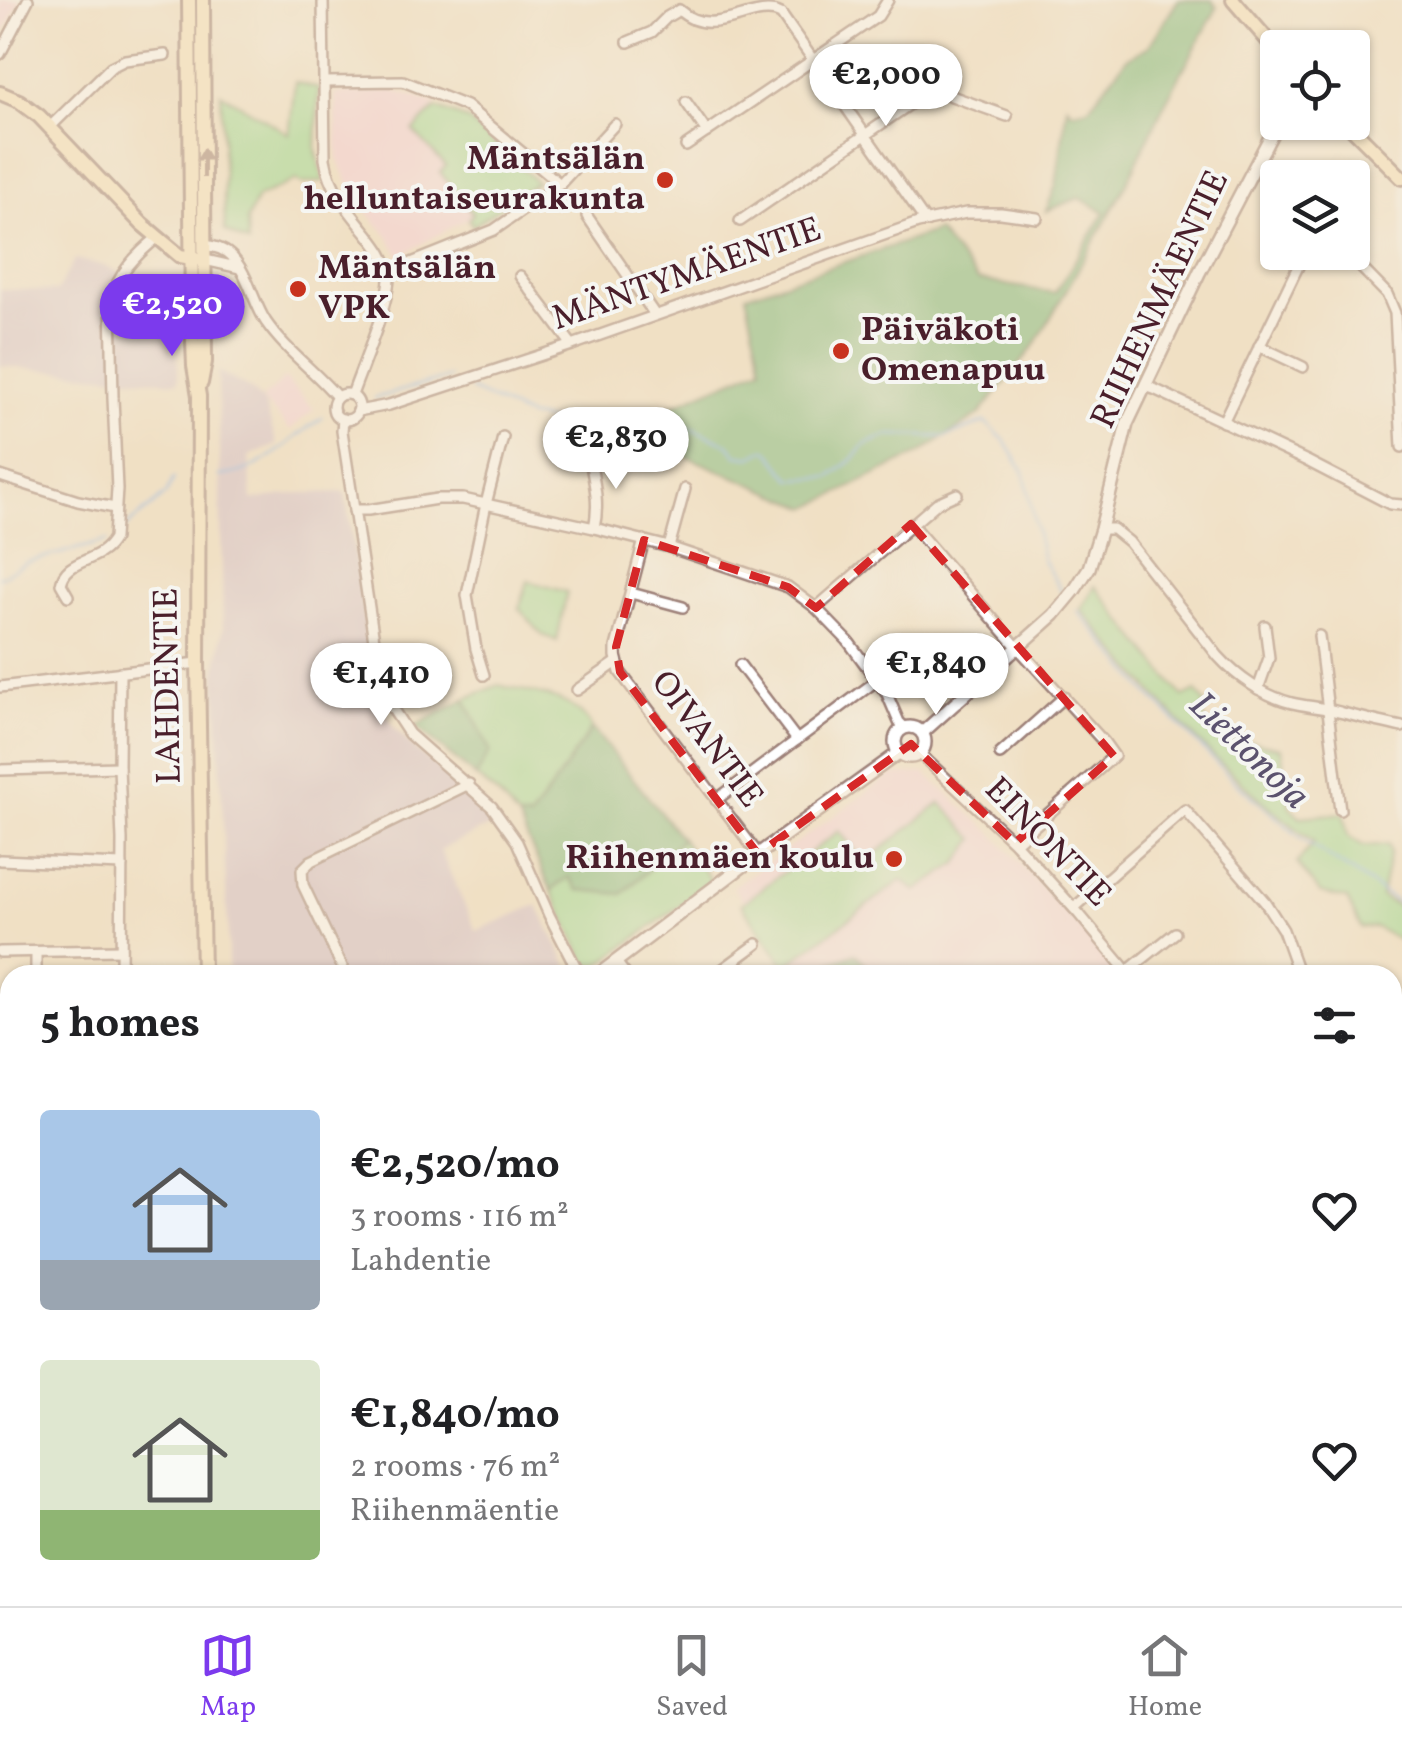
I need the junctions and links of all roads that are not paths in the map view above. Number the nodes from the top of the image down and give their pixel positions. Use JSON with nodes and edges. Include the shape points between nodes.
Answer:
{"nodes":[{"id":1,"x":28,"y":0,"type":"edge"},
{"id":2,"x":188,"y":0,"type":"edge"},
{"id":3,"x":203,"y":0,"type":"edge"},
{"id":4,"x":322,"y":0,"type":"edge"},
{"id":5,"x":888,"y":0,"type":"edge"},
{"id":6,"x":1233,"y":0,"type":"edge"},
{"id":7,"x":677,"y":5,"type":"edge"},
{"id":8,"x":1260,"y":31,"type":"edge"},
{"id":9,"x":628,"y":42,"type":"dead end"},
{"id":10,"x":0,"y":54,"type":"edge"},
{"id":11,"x":165,"y":55,"type":"dead end"},
{"id":12,"x":812,"y":58,"type":"junction"},
{"id":13,"x":324,"y":82,"type":"junction"},
{"id":14,"x":0,"y":93,"type":"edge"},
{"id":15,"x":686,"y":102,"type":"dead end"},
{"id":16,"x":1007,"y":116,"type":"dead end"},
{"id":17,"x":615,"y":124,"type":"dead end"},
{"id":18,"x":49,"y":128,"type":"junction"},
{"id":19,"x":706,"y":132,"type":"junction"},
{"id":20,"x":866,"y":134,"type":"junction"},
{"id":21,"x":1269,"y":140,"type":"edge"},
{"id":22,"x":1364,"y":140,"type":"edge"},
{"id":23,"x":686,"y":146,"type":"dead end"},
{"id":24,"x":1402,"y":178,"type":"edge"},
{"id":25,"x":560,"y":184,"type":"junction"},
{"id":26,"x":587,"y":216,"type":"dead end"},
{"id":27,"x":1037,"y":218,"type":"dead end"},
{"id":28,"x":740,"y":221,"type":"dead end"},
{"id":29,"x":926,"y":222,"type":"junction"},
{"id":30,"x":161,"y":239,"type":"junction"},
{"id":31,"x":198,"y":252,"type":"junction"},
{"id":32,"x":1296,"y":270,"type":"edge"},
{"id":33,"x":1363,"y":270,"type":"edge"},
{"id":34,"x":389,"y":272,"type":"junction"},
{"id":35,"x":520,"y":276,"type":"dead end"},
{"id":36,"x":655,"y":314,"type":"junction"},
{"id":37,"x":572,"y":345,"type":"junction"},
{"id":38,"x":1260,"y":346,"type":"junction"},
{"id":39,"x":1302,"y":367,"type":"dead end"},
{"id":40,"x":1144,"y":386,"type":"junction"},
{"id":41,"x":352,"y":395,"type":"junction"},
{"id":42,"x":338,"y":398,"type":"junction"},
{"id":43,"x":358,"y":411,"type":"junction"},
{"id":44,"x":343,"y":419,"type":"junction"},
{"id":45,"x":1223,"y":422,"type":"junction"},
{"id":46,"x":503,"y":437,"type":"dead end"},
{"id":47,"x":1402,"y":447,"type":"edge"},
{"id":48,"x":588,"y":456,"type":"dead end"},
{"id":49,"x":0,"y":476,"type":"edge"},
{"id":50,"x":685,"y":488,"type":"dead end"},
{"id":51,"x":957,"y":494,"type":"dead end"},
{"id":52,"x":486,"y":504,"type":"junction"},
{"id":53,"x":1402,"y":504,"type":"edge"},
{"id":54,"x":116,"y":508,"type":"junction"},
{"id":55,"x":354,"y":510,"type":"junction"},
{"id":56,"x":911,"y":524,"type":"junction"},
{"id":57,"x":594,"y":528,"type":"junction"},
{"id":58,"x":1101,"y":529,"type":"junction"},
{"id":59,"x":644,"y":540,"type":"junction"},
{"id":60,"x":669,"y":547,"type":"junction"},
{"id":61,"x":631,"y":593,"type":"junction"},
{"id":62,"x":68,"y":596,"type":"dead end"},
{"id":63,"x":684,"y":607,"type":"dead end"},
{"id":64,"x":816,"y":608,"type":"junction"},
{"id":65,"x":1265,"y":626,"type":"dead end"},
{"id":66,"x":1319,"y":636,"type":"dead end"},
{"id":67,"x":934,"y":638,"type":"dead end"},
{"id":68,"x":1019,"y":648,"type":"junction"},
{"id":69,"x":617,"y":662,"type":"junction"},
{"id":70,"x":198,"y":663,"type":"junction"},
{"id":71,"x":740,"y":665,"type":"dead end"},
{"id":72,"x":120,"y":672,"type":"junction"},
{"id":73,"x":484,"y":676,"type":"dead end"},
{"id":74,"x":878,"y":681,"type":"junction"},
{"id":75,"x":0,"y":687,"type":"edge"},
{"id":76,"x":1258,"y":689,"type":"junction"},
{"id":77,"x":577,"y":690,"type":"dead end"},
{"id":78,"x":1064,"y":698,"type":"junction"},
{"id":79,"x":1327,"y":709,"type":"junction"},
{"id":80,"x":905,"y":728,"type":"junction"},
{"id":81,"x":1402,"y":728,"type":"edge"},
{"id":82,"x":922,"y":733,"type":"junction"},
{"id":83,"x":796,"y":740,"type":"junction"},
{"id":84,"x":900,"y":752,"type":"junction"},
{"id":85,"x":920,"y":754,"type":"junction"},
{"id":86,"x":1000,"y":754,"type":"dead end"},
{"id":87,"x":119,"y":768,"type":"junction"},
{"id":88,"x":0,"y":770,"type":"edge"},
{"id":89,"x":469,"y":784,"type":"junction"},
{"id":90,"x":716,"y":800,"type":"junction"},
{"id":91,"x":1340,"y":810,"type":"dead end"},
{"id":92,"x":1016,"y":843,"type":"junction"},
{"id":93,"x":758,"y":854,"type":"junction"},
{"id":94,"x":0,"y":860,"type":"edge"},
{"id":95,"x":122,"y":866,"type":"junction"},
{"id":96,"x":1074,"y":908,"type":"junction"},
{"id":97,"x":1175,"y":933,"type":"dead end"},
{"id":98,"x":757,"y":944,"type":"dead end"},
{"id":99,"x":121,"y":950,"type":"junction"},
{"id":100,"x":0,"y":952,"type":"edge"},
{"id":101,"x":36,"y":952,"type":"junction"},
{"id":102,"x":616,"y":962,"type":"junction"},
{"id":103,"x":36,"y":965,"type":"edge"},
{"id":104,"x":121,"y":965,"type":"edge"},
{"id":105,"x":203,"y":965,"type":"edge"},
{"id":106,"x":341,"y":965,"type":"edge"},
{"id":107,"x":575,"y":965,"type":"edge"},
{"id":108,"x":612,"y":965,"type":"edge"},
{"id":109,"x":618,"y":965,"type":"edge"},
{"id":110,"x":728,"y":965,"type":"edge"},
{"id":111,"x":1120,"y":965,"type":"edge"},
{"id":112,"x":1138,"y":965,"type":"edge"},
{"id":113,"x":1295,"y":965,"type":"edge"}],
"edges":[{"from":1,"to":10,"type":"street"},
{"from":2,"to":31,"type":"main road","name":"LAHDENTIE"},
{"from":31,"to":3,"type":"main road","name":"LAHDENTIE","one_way":true},
{"from":4,"to":13,"type":"street"},
{"from":5,"to":12,"type":"street","via":[[878,16]]},
{"from":6,"to":8,"type":"main road"},
{"from":7,"to":9,"type":"street","via":[[652,32]]},
{"from":7,"to":12,"type":"street","via":[[691,20],[707,22],[772,9]]},
{"from":11,"to":18,"type":"street","via":[[111,67]]},
{"from":12,"to":19,"type":"street"},
{"from":12,"to":20,"type":"street"},
{"from":13,"to":25,"type":"street","via":[[403,82],[466,106]]},
{"from":13,"to":34,"type":"street","via":[[327,173]]},
{"from":14,"to":18,"type":"main road","via":[[30,108]]},
{"from":15,"to":19,"type":"street"},
{"from":16,"to":20,"type":"street","via":[[932,89]]},
{"from":17,"to":25,"type":"street"},
{"from":18,"to":30,"type":"main road"},
{"from":19,"to":23,"type":"street"},
{"from":20,"to":28,"type":"street"},
{"from":20,"to":29,"type":"street"},
{"from":21,"to":40,"type":"street","name":"RIIHENMÄENTIE"},
{"from":22,"to":24,"type":"main road"},
{"from":25,"to":34,"type":"street","via":[[494,230]]},
{"from":26,"to":36,"type":"street"},
{"from":27,"to":29,"type":"street","name":"MÄNTYMÄENTIE","via":[[966,213]]},
{"from":29,"to":36,"type":"street","name":"MÄNTYMÄENTIE"},
{"from":30,"to":31,"type":"main road"},
{"from":30,"to":54,"type":"street","via":[[132,262],[111,301]]},
{"from":31,"to":42,"type":"street","via":[[218,248],[230,254],[264,318]]},
{"from":31,"to":70,"type":"main road","name":"LAHDENTIE","via":[[204,362]]},
{"from":32,"to":38,"type":"street"},
{"from":33,"to":47,"type":"street","via":[[1395,313]]},
{"from":34,"to":41,"type":"street"},
{"from":35,"to":37,"type":"street"},
{"from":36,"to":37,"type":"street","name":"MÄNTYMÄENTIE"},
{"from":37,"to":43,"type":"street","name":"MÄNTYMÄENTIE"},
{"from":38,"to":39,"type":"street"},
{"from":38,"to":45,"type":"street"},
{"from":40,"to":45,"type":"street"},
{"from":40,"to":58,"type":"street","name":"RIIHENMÄENTIE","via":[[1127,424]]},
{"from":41,"to":42,"type":"street"},
{"from":41,"to":43,"type":"street"},
{"from":42,"to":44,"type":"street","via":[[334,408]]},
{"from":43,"to":44,"type":"street"},
{"from":44,"to":55,"type":"street"},
{"from":45,"to":53,"type":"street"},
{"from":46,"to":52,"type":"street"},
{"from":48,"to":57,"type":"street","via":[[597,493]]},
{"from":49,"to":54,"type":"street"},
{"from":50,"to":60,"type":"street"},
{"from":51,"to":56,"type":"street"},
{"from":52,"to":55,"type":"street","via":[[437,499]]},
{"from":52,"to":57,"type":"street"},
{"from":52,"to":73,"type":"street","via":[[467,595]]},
{"from":54,"to":62,"type":"street","via":[[110,546],[62,575]]},
{"from":55,"to":89,"type":"street","via":[[384,691],[409,734]]},
{"from":56,"to":64,"type":"street"},
{"from":56,"to":68,"type":"street"},
{"from":57,"to":59,"type":"street"},
{"from":58,"to":68,"type":"street","name":"RIIHENMÄENTIE","via":[[1074,591]]},
{"from":58,"to":76,"type":"street","via":[[1129,542],[1218,656]]},
{"from":59,"to":60,"type":"street"},
{"from":59,"to":61,"type":"street","name":"OIVANTIE"},
{"from":60,"to":64,"type":"street","via":[[788,587]]},
{"from":61,"to":63,"type":"street"},
{"from":61,"to":69,"type":"street","name":"OIVANTIE"},
{"from":64,"to":74,"type":"street"},
{"from":65,"to":76,"type":"street","via":[[1269,658]]},
{"from":66,"to":79,"type":"street"},
{"from":67,"to":74,"type":"street"},
{"from":68,"to":78,"type":"street"},
{"from":68,"to":82,"type":"street","name":"RIIHENMÄENTIE"},
{"from":69,"to":77,"type":"street"},
{"from":69,"to":90,"type":"street","name":"OIVANTIE"},
{"from":70,"to":72,"type":"street"},
{"from":70,"to":105,"type":"main road","name":"LAHDENTIE"},
{"from":71,"to":83,"type":"street"},
{"from":72,"to":75,"type":"street"},
{"from":72,"to":87,"type":"street"},
{"from":74,"to":80,"type":"street"},
{"from":74,"to":83,"type":"street"},
{"from":76,"to":79,"type":"street"},
{"from":78,"to":86,"type":"street"},
{"from":78,"to":92,"type":"street","via":[[1114,756]]},
{"from":79,"to":81,"type":"street"},
{"from":79,"to":91,"type":"street"},
{"from":80,"to":82,"type":"street"},
{"from":80,"to":84,"type":"street","via":[[896,739]]},
{"from":82,"to":85,"type":"street"},
{"from":83,"to":90,"type":"street"},
{"from":84,"to":85,"type":"street"},
{"from":84,"to":93,"type":"street"},
{"from":85,"to":92,"type":"street","name":"EINONTIE"},
{"from":87,"to":88,"type":"street"},
{"from":87,"to":95,"type":"street"},
{"from":89,"to":106,"type":"street","via":[[302,870]]},
{"from":89,"to":107,"type":"street","via":[[517,842]]},
{"from":90,"to":93,"type":"street","name":"OIVANTIE"},
{"from":92,"to":96,"type":"street","name":"EINONTIE"},
{"from":93,"to":102,"type":"street"},
{"from":94,"to":95,"type":"street"},
{"from":95,"to":99,"type":"street"},
{"from":96,"to":111,"type":"street","name":"EINONTIE"},
{"from":96,"to":113,"type":"street","via":[[1185,810],[1265,902]]},
{"from":97,"to":112,"type":"street"},
{"from":98,"to":110,"type":"street"},
{"from":99,"to":101,"type":"street"},
{"from":99,"to":104,"type":"street"},
{"from":100,"to":101,"type":"street"},
{"from":101,"to":103,"type":"street"},
{"from":102,"to":108,"type":"street"},
{"from":102,"to":109,"type":"street"}]}
